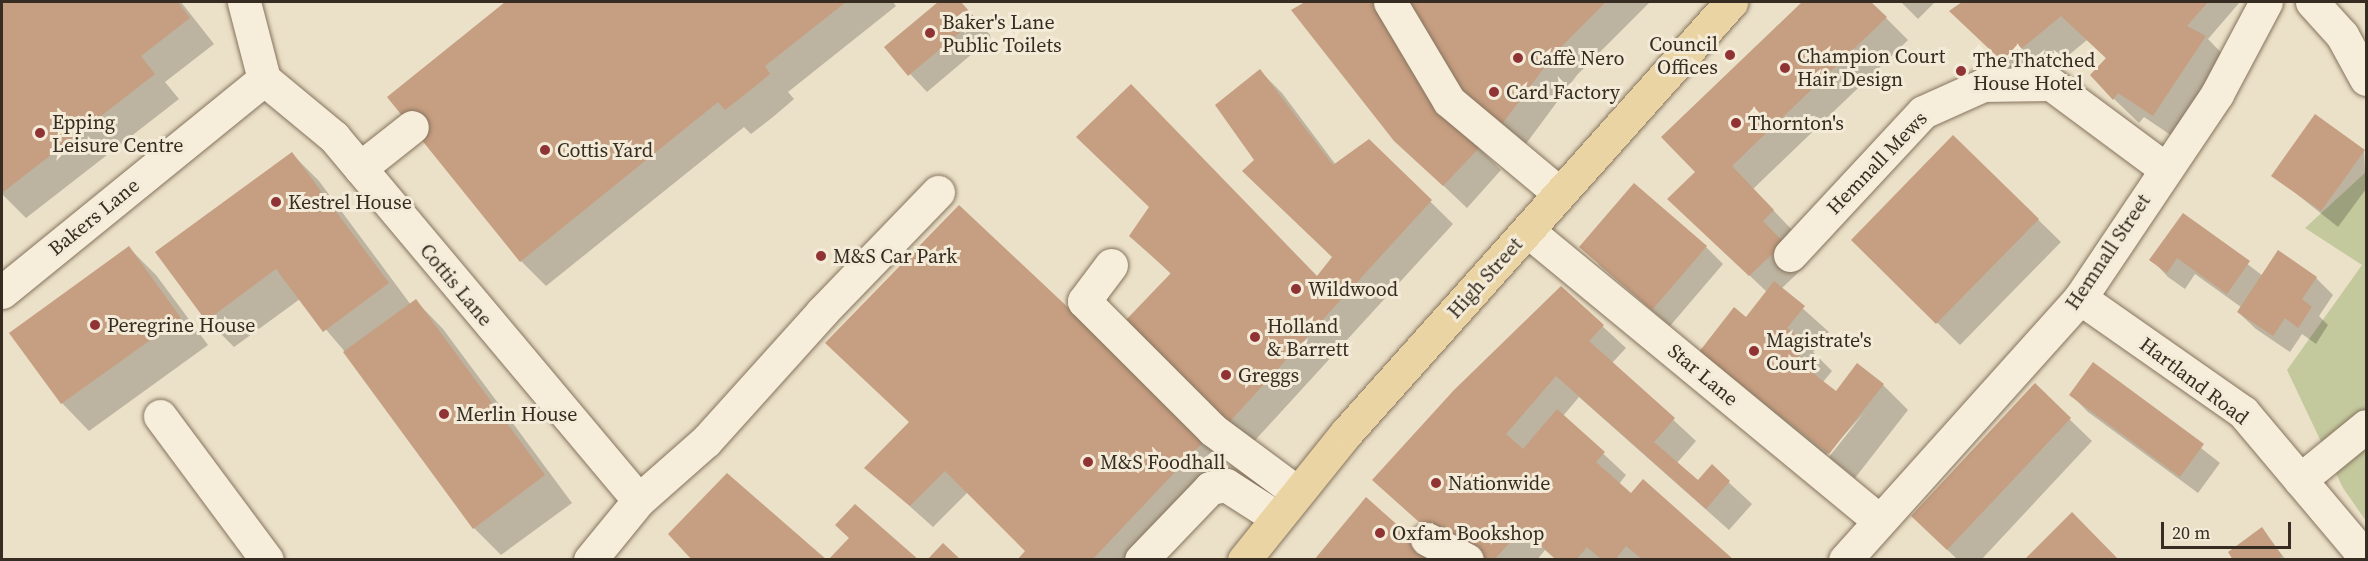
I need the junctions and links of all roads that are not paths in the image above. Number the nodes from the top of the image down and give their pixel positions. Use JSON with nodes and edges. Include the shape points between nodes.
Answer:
{"nodes":[{"id":1,"x":244,"y":2,"type":"edge"},
{"id":2,"x":1390,"y":2,"type":"edge"},
{"id":3,"x":1731,"y":2,"type":"edge"},
{"id":4,"x":2266,"y":2,"type":"edge"},
{"id":5,"x":2312,"y":2,"type":"edge"},
{"id":6,"x":264,"y":79,"type":"junction"},
{"id":7,"x":2367,"y":79,"type":"edge"},
{"id":8,"x":412,"y":127,"type":"dead end"},
{"id":9,"x":360,"y":168,"type":"junction"},
{"id":10,"x":2164,"y":168,"type":"junction"},
{"id":11,"x":938,"y":192,"type":"dead end"},
{"id":12,"x":1558,"y":193,"type":"junction"},
{"id":13,"x":1528,"y":231,"type":"junction"},
{"id":14,"x":1790,"y":255,"type":"dead end"},
{"id":15,"x":1111,"y":265,"type":"dead end"},
{"id":16,"x":2,"y":292,"type":"edge"},
{"id":17,"x":2080,"y":298,"type":"junction"},
{"id":18,"x":160,"y":416,"type":"dead end"},
{"id":19,"x":2367,"y":426,"type":"edge"},
{"id":20,"x":2300,"y":480,"type":"junction"},
{"id":21,"x":1295,"y":491,"type":"junction"},
{"id":22,"x":639,"y":500,"type":"junction"},
{"id":23,"x":1276,"y":517,"type":"junction"},
{"id":24,"x":1879,"y":520,"type":"junction"},
{"id":25,"x":1427,"y":539,"type":"dead end"},
{"id":26,"x":2367,"y":558,"type":"edge"},
{"id":27,"x":267,"y":560,"type":"edge"},
{"id":28,"x":590,"y":560,"type":"edge"},
{"id":29,"x":1141,"y":560,"type":"edge"},
{"id":30,"x":1244,"y":560,"type":"edge"},
{"id":31,"x":1467,"y":560,"type":"edge"},
{"id":32,"x":1845,"y":560,"type":"edge"}],
"edges":[{"from":1,"to":6,"type":"street"},
{"from":2,"to":12,"type":"street","via":[[1449,101]]},
{"from":3,"to":12,"type":"main road","name":"High Street"},
{"from":4,"to":10,"type":"street","name":"Hemnall Street","via":[[2217,94]]},
{"from":5,"to":7,"type":"street","via":[[2342,35]]},
{"from":6,"to":9,"type":"street","name":"Cottis Lane","via":[[334,136]]},
{"from":6,"to":16,"type":"street","name":"Bakers Lane"},
{"from":8,"to":9,"type":"street"},
{"from":9,"to":22,"type":"street","name":"Cottis Lane"},
{"from":10,"to":14,"type":"street","name":"Hemnall Mews","via":[[2051,84],[1983,85],[1923,112]]},
{"from":10,"to":17,"type":"street","name":"Hemnall Street"},
{"from":11,"to":22,"type":"street","via":[[822,312],[706,441]]},
{"from":12,"to":13,"type":"main road","name":"High Street"},
{"from":13,"to":21,"type":"main road","name":"High Street"},
{"from":13,"to":24,"type":"street","name":"Star Lane"},
{"from":15,"to":21,"type":"street","via":[[1084,301],[1213,430]]},
{"from":17,"to":20,"type":"street","name":"Hartland Road","via":[[2243,412]]},
{"from":17,"to":24,"type":"street","name":"Hemnall Street"},
{"from":18,"to":27,"type":"street"},
{"from":19,"to":20,"type":"street"},
{"from":20,"to":26,"type":"street","name":"Hartland Road"},
{"from":21,"to":23,"type":"main road","name":"High Street"},
{"from":22,"to":28,"type":"street"},
{"from":23,"to":29,"type":"street","via":[[1226,486],[1210,488]]},
{"from":23,"to":30,"type":"main road","name":"High Street"},
{"from":24,"to":32,"type":"street","name":"Hemnall Street"},
{"from":25,"to":31,"type":"street"}]}
